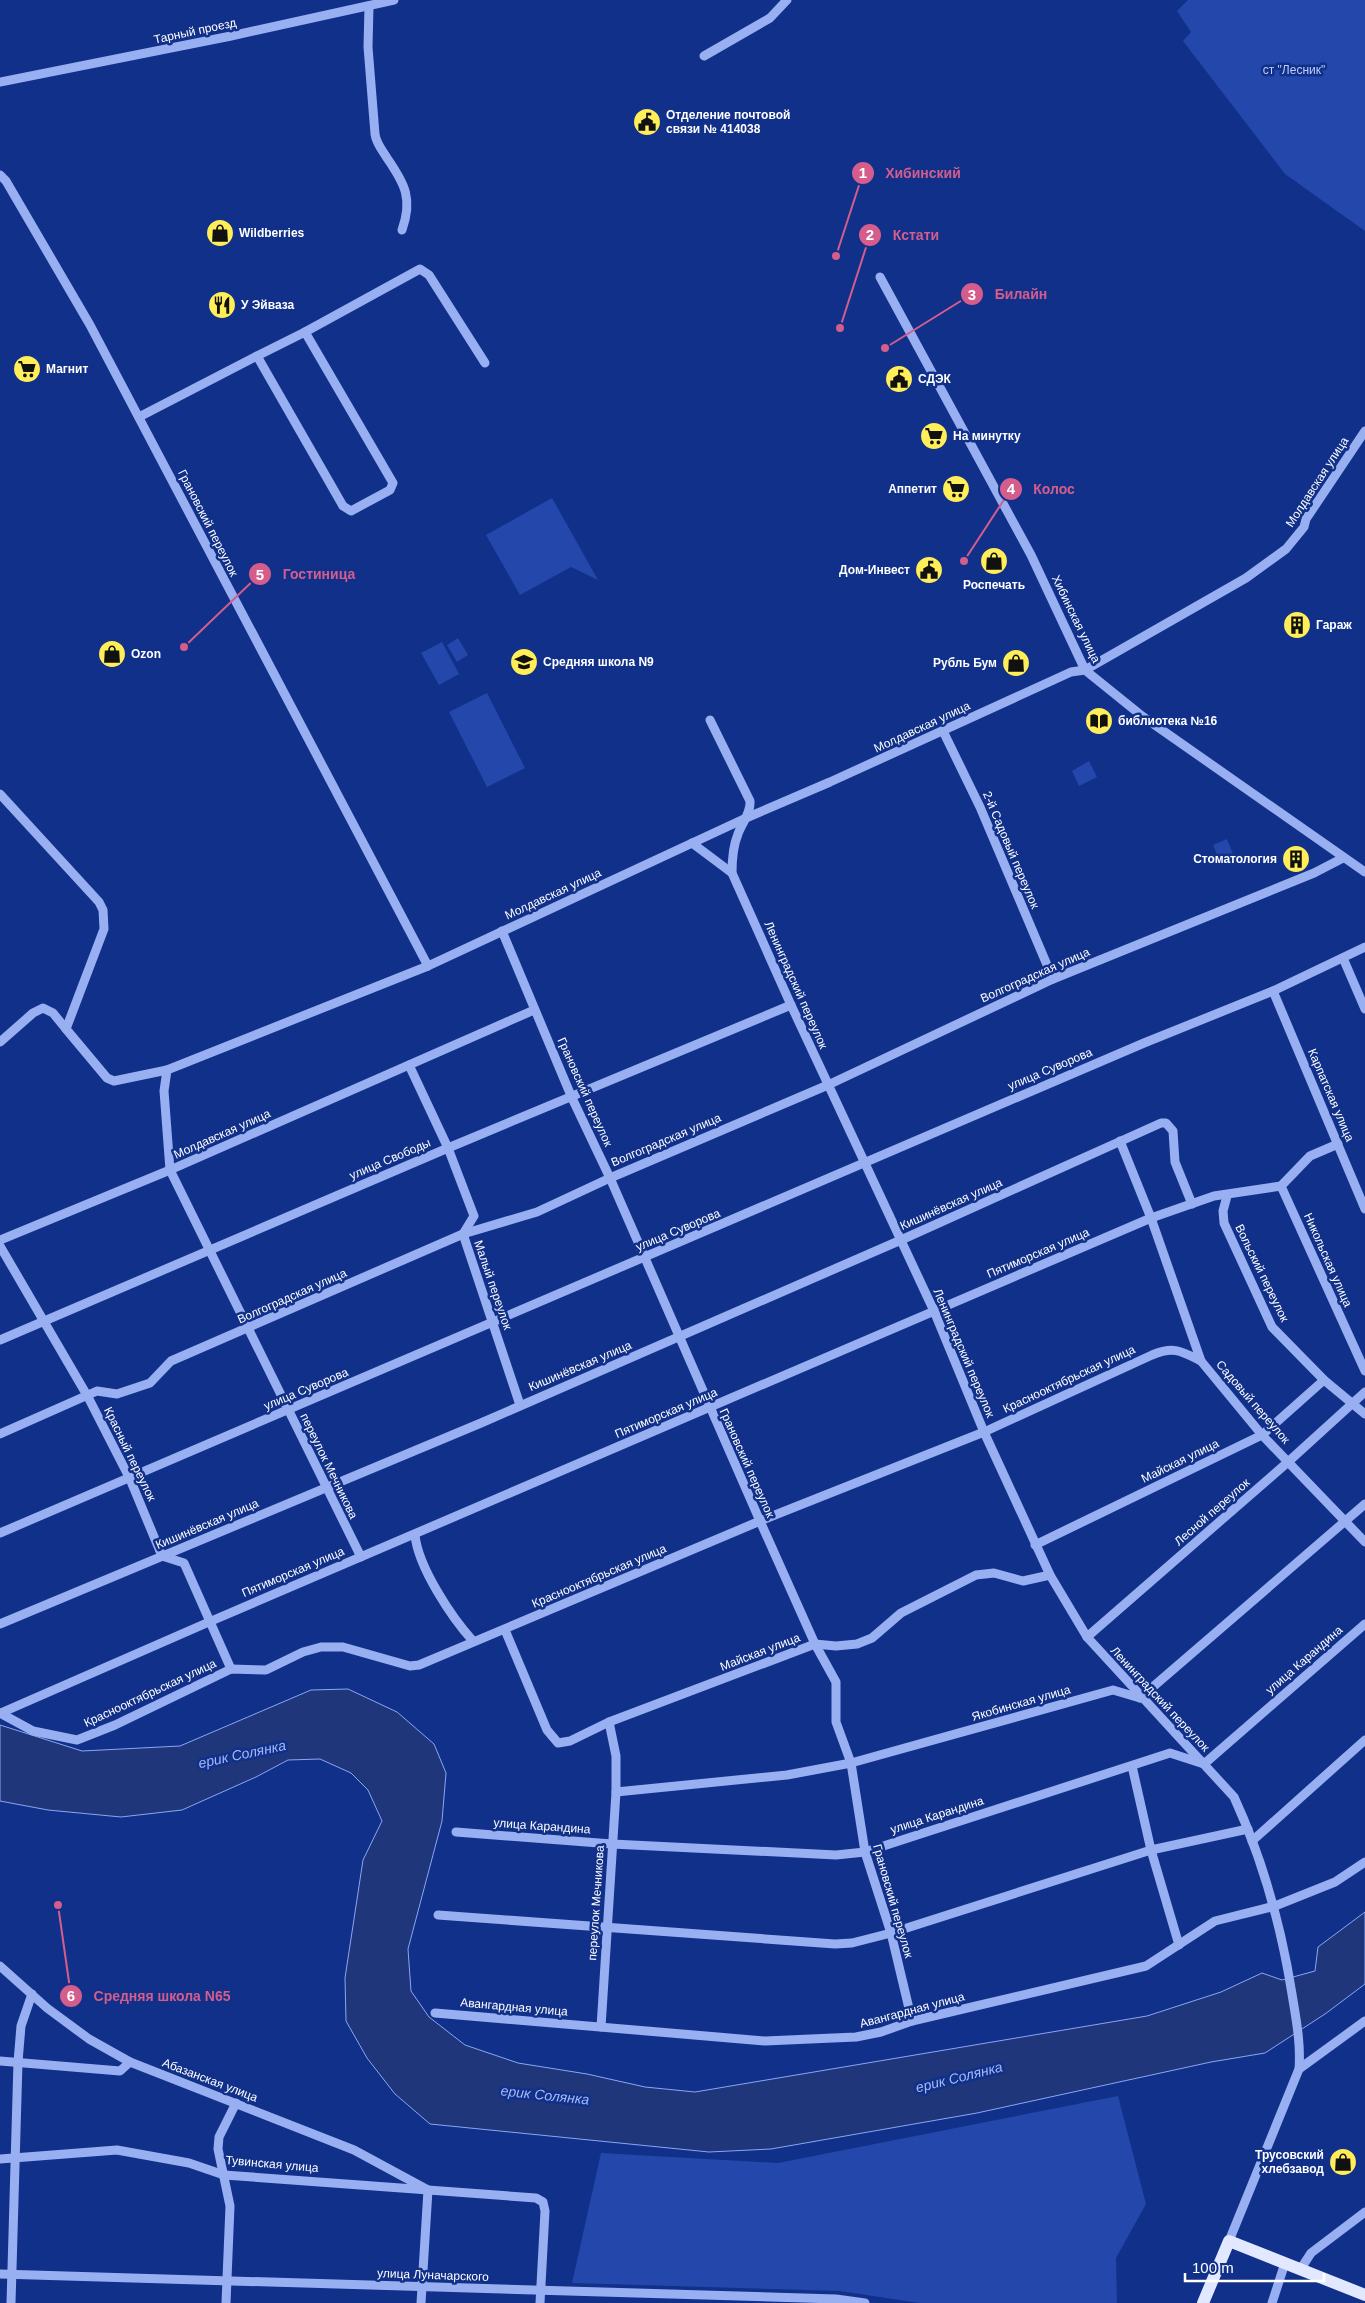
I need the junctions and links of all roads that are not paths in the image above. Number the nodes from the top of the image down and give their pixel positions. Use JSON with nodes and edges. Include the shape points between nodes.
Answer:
{"nodes":[{"id":1,"x":394,"y":0,"type":"edge"},
{"id":2,"x":787,"y":0,"type":"edge"},
{"id":3,"x":356,"y":4,"type":"edge"},
{"id":4,"x":369,"y":6,"type":"junction"},
{"id":5,"x":704,"y":56,"type":"dead end"},
{"id":6,"x":0,"y":82,"type":"edge"},
{"id":7,"x":0,"y":175,"type":"edge"},
{"id":8,"x":402,"y":230,"type":"dead end"},
{"id":9,"x":880,"y":277,"type":"dead end"},
{"id":10,"x":305,"y":332,"type":"junction"},
{"id":11,"x":257,"y":356,"type":"junction"},
{"id":12,"x":485,"y":363,"type":"dead end"},
{"id":13,"x":139,"y":417,"type":"junction"},
{"id":14,"x":1365,"y":431,"type":"edge"},
{"id":15,"x":1085,"y":670,"type":"junction"},
{"id":16,"x":710,"y":720,"type":"dead end"},
{"id":17,"x":943,"y":731,"type":"junction"},
{"id":18,"x":0,"y":794,"type":"edge"},
{"id":19,"x":746,"y":818,"type":"junction"},
{"id":20,"x":692,"y":843,"type":"junction"},
{"id":21,"x":1343,"y":858,"type":"junction"},
{"id":22,"x":1365,"y":872,"type":"edge"},
{"id":23,"x":732,"y":873,"type":"junction"},
{"id":24,"x":502,"y":932,"type":"junction"},
{"id":25,"x":1365,"y":947,"type":"edge"},
{"id":26,"x":1343,"y":958,"type":"junction"},
{"id":27,"x":428,"y":966,"type":"junction"},
{"id":28,"x":1053,"y":980,"type":"junction"},
{"id":29,"x":1273,"y":990,"type":"junction"},
{"id":30,"x":791,"y":1006,"type":"junction"},
{"id":31,"x":1365,"y":1009,"type":"edge"},
{"id":32,"x":534,"y":1010,"type":"junction"},
{"id":33,"x":66,"y":1029,"type":"junction"},
{"id":34,"x":0,"y":1042,"type":"edge"},
{"id":35,"x":409,"y":1065,"type":"junction"},
{"id":36,"x":166,"y":1070,"type":"junction"},
{"id":37,"x":828,"y":1085,"type":"junction"},
{"id":38,"x":572,"y":1098,"type":"junction"},
{"id":39,"x":1120,"y":1141,"type":"junction"},
{"id":40,"x":1338,"y":1144,"type":"junction"},
{"id":41,"x":448,"y":1148,"type":"junction"},
{"id":42,"x":864,"y":1163,"type":"junction"},
{"id":43,"x":170,"y":1170,"type":"junction"},
{"id":44,"x":610,"y":1178,"type":"junction"},
{"id":45,"x":1281,"y":1186,"type":"junction"},
{"id":46,"x":1227,"y":1196,"type":"junction"},
{"id":47,"x":1192,"y":1204,"type":"junction"},
{"id":48,"x":1365,"y":1209,"type":"edge"},
{"id":49,"x":1151,"y":1218,"type":"junction"},
{"id":50,"x":463,"y":1234,"type":"junction"},
{"id":51,"x":0,"y":1240,"type":"edge"},
{"id":52,"x":900,"y":1240,"type":"junction"},
{"id":53,"x":0,"y":1246,"type":"edge"},
{"id":54,"x":210,"y":1250,"type":"junction"},
{"id":55,"x":644,"y":1258,"type":"junction"},
{"id":56,"x":934,"y":1311,"type":"junction"},
{"id":57,"x":43,"y":1321,"type":"junction"},
{"id":58,"x":493,"y":1322,"type":"junction"},
{"id":59,"x":248,"y":1328,"type":"junction"},
{"id":60,"x":679,"y":1337,"type":"junction"},
{"id":61,"x":0,"y":1340,"type":"edge"},
{"id":62,"x":1201,"y":1361,"type":"junction"},
{"id":63,"x":1365,"y":1371,"type":"edge"},
{"id":64,"x":1324,"y":1380,"type":"junction"},
{"id":65,"x":1365,"y":1392,"type":"edge"},
{"id":66,"x":88,"y":1397,"type":"junction"},
{"id":67,"x":1353,"y":1404,"type":"junction"},
{"id":68,"x":520,"y":1406,"type":"junction"},
{"id":69,"x":710,"y":1408,"type":"junction"},
{"id":70,"x":288,"y":1410,"type":"junction"},
{"id":71,"x":1365,"y":1414,"type":"edge"},
{"id":72,"x":984,"y":1432,"type":"junction"},
{"id":73,"x":0,"y":1434,"type":"edge"},
{"id":74,"x":1262,"y":1435,"type":"junction"},
{"id":75,"x":1288,"y":1462,"type":"junction"},
{"id":76,"x":130,"y":1479,"type":"junction"},
{"id":77,"x":325,"y":1488,"type":"junction"},
{"id":78,"x":1365,"y":1504,"type":"edge"},
{"id":79,"x":760,"y":1521,"type":"junction"},
{"id":80,"x":1346,"y":1522,"type":"junction"},
{"id":81,"x":0,"y":1534,"type":"edge"},
{"id":82,"x":415,"y":1535,"type":"junction"},
{"id":83,"x":1365,"y":1542,"type":"edge"},
{"id":84,"x":1035,"y":1545,"type":"junction"},
{"id":85,"x":162,"y":1556,"type":"junction"},
{"id":86,"x":361,"y":1558,"type":"junction"},
{"id":87,"x":1050,"y":1575,"type":"junction"},
{"id":88,"x":209,"y":1622,"type":"junction"},
{"id":89,"x":0,"y":1624,"type":"edge"},
{"id":90,"x":1365,"y":1624,"type":"edge"},
{"id":91,"x":505,"y":1630,"type":"junction"},
{"id":92,"x":1087,"y":1637,"type":"junction"},
{"id":93,"x":473,"y":1641,"type":"junction"},
{"id":94,"x":815,"y":1644,"type":"junction"},
{"id":95,"x":231,"y":1669,"type":"junction"},
{"id":96,"x":1140,"y":1698,"type":"junction"},
{"id":97,"x":0,"y":1713,"type":"edge"},
{"id":98,"x":609,"y":1722,"type":"junction"},
{"id":99,"x":1365,"y":1740,"type":"edge"},
{"id":100,"x":851,"y":1763,"type":"junction"},
{"id":101,"x":1204,"y":1764,"type":"junction"},
{"id":102,"x":1132,"y":1766,"type":"junction"},
{"id":103,"x":616,"y":1792,"type":"junction"},
{"id":104,"x":1248,"y":1829,"type":"junction"},
{"id":105,"x":456,"y":1832,"type":"dead end"},
{"id":106,"x":1252,"y":1841,"type":"junction"},
{"id":107,"x":612,"y":1844,"type":"junction"},
{"id":108,"x":1151,"y":1850,"type":"junction"},
{"id":109,"x":865,"y":1852,"type":"junction"},
{"id":110,"x":1365,"y":1862,"type":"edge"},
{"id":111,"x":1275,"y":1906,"type":"junction"},
{"id":112,"x":438,"y":1915,"type":"dead end"},
{"id":113,"x":606,"y":1926,"type":"junction"},
{"id":114,"x":891,"y":1933,"type":"junction"},
{"id":115,"x":1179,"y":1944,"type":"junction"},
{"id":116,"x":0,"y":1966,"type":"edge"},
{"id":117,"x":32,"y":1994,"type":"junction"},
{"id":118,"x":435,"y":2013,"type":"dead end"},
{"id":119,"x":912,"y":2021,"type":"junction"},
{"id":120,"x":1364,"y":2022,"type":"edge"},
{"id":121,"x":601,"y":2027,"type":"junction"},
{"id":122,"x":0,"y":2061,"type":"edge"},
{"id":123,"x":18,"y":2062,"type":"junction"},
{"id":124,"x":130,"y":2062,"type":"junction"},
{"id":125,"x":1299,"y":2069,"type":"junction"},
{"id":126,"x":236,"y":2103,"type":"junction"},
{"id":127,"x":0,"y":2159,"type":"edge"},
{"id":128,"x":17,"y":2159,"type":"junction"},
{"id":129,"x":224,"y":2175,"type":"junction"},
{"id":130,"x":428,"y":2190,"type":"junction"},
{"id":131,"x":1365,"y":2212,"type":"edge"},
{"id":132,"x":1229,"y":2241,"type":"junction"},
{"id":133,"x":1285,"y":2263,"type":"junction"},
{"id":134,"x":1300,"y":2270,"type":"junction"},
{"id":135,"x":0,"y":2274,"type":"edge"},
{"id":136,"x":12,"y":2274,"type":"junction"},
{"id":137,"x":227,"y":2282,"type":"junction"},
{"id":138,"x":421,"y":2287,"type":"junction"},
{"id":139,"x":540,"y":2291,"type":"junction"},
{"id":140,"x":1365,"y":2295,"type":"edge"},
{"id":141,"x":836,"y":2301,"type":"edge"},
{"id":142,"x":11,"y":2303,"type":"edge"},
{"id":143,"x":226,"y":2303,"type":"edge"},
{"id":144,"x":421,"y":2303,"type":"edge"},
{"id":145,"x":540,"y":2303,"type":"edge"},
{"id":146,"x":865,"y":2303,"type":"edge"},
{"id":147,"x":1203,"y":2303,"type":"edge"},
{"id":148,"x":1272,"y":2303,"type":"edge"}],
"edges":[{"from":1,"to":4,"type":"street","name":"Тарный проезд"},
{"from":2,"to":5,"type":"street","via":[[770,18]]},
{"from":3,"to":4,"type":"street","name":"Тарный проезд"},
{"from":3,"to":6,"type":"street","name":"Тарный проезд"},
{"from":4,"to":8,"type":"street","via":[[368,47],[376,141],[408,196],[408,215]]},
{"from":7,"to":13,"type":"street","name":"Грановский переулок","via":[[90,325]]},
{"from":9,"to":15,"type":"street","name":"Хибинская улица","via":[[1031,556]]},
{"from":10,"to":11,"type":"street"},
{"from":10,"to":11,"type":"street","via":[[393,482],[390,490],[354,510],[348,511],[343,506]]},
{"from":10,"to":12,"type":"street","via":[[420,269],[429,275]]},
{"from":11,"to":13,"type":"street"},
{"from":13,"to":27,"type":"street","name":"Грановский переулок"},
{"from":14,"to":15,"type":"street","name":"Молдавская улица","via":[[1306,519],[1304,527],[1286,549],[1246,578]]},
{"from":15,"to":17,"type":"street","name":"Молдавская улица","via":[[1071,672]]},
{"from":15,"to":21,"type":"street","name":"Хибинская улица","via":[[1142,716]]},
{"from":16,"to":19,"type":"street","name":"Ленинградский переулок","via":[[750,801]]},
{"from":17,"to":19,"type":"street","name":"Молдавская улица"},
{"from":17,"to":28,"type":"street","name":"2-й Садовый переулок","via":[[980,807]]},
{"from":18,"to":33,"type":"street","via":[[103,910],[101,937]]},
{"from":19,"to":20,"type":"street","name":"Молдавская улица"},
{"from":19,"to":23,"type":"street","name":"Ленинградский переулок","via":[[732,852]]},
{"from":20,"to":23,"type":"street"},
{"from":20,"to":24,"type":"street","name":"Молдавская улица"},
{"from":21,"to":22,"type":"street","name":"Хибинская улица"},
{"from":21,"to":28,"type":"street","name":"Волгоградская улица","via":[[1314,873]]},
{"from":23,"to":30,"type":"street","name":"Ленинградский переулок"},
{"from":24,"to":27,"type":"street","name":"Молдавская улица"},
{"from":24,"to":32,"type":"street","name":"Грановский переулок"},
{"from":25,"to":26,"type":"street","name":"улица Суворова"},
{"from":26,"to":29,"type":"street","name":"улица Суворова"},
{"from":26,"to":31,"type":"street"},
{"from":27,"to":36,"type":"street","name":"Молдавская улица"},
{"from":28,"to":37,"type":"street","name":"Волгоградская улица"},
{"from":29,"to":40,"type":"street","name":"Карпатская улица"},
{"from":29,"to":42,"type":"street","name":"улица Суворова"},
{"from":30,"to":37,"type":"street","name":"Ленинградский переулок"},
{"from":30,"to":38,"type":"street","name":"улица Свободы"},
{"from":32,"to":35,"type":"street","name":"Молдавская улица"},
{"from":32,"to":38,"type":"street","name":"Грановский переулок"},
{"from":33,"to":34,"type":"street","via":[[54,1013],[43,1008]]},
{"from":33,"to":36,"type":"street","name":"Молдавская улица","via":[[110,1080],[118,1082]]},
{"from":35,"to":41,"type":"street","name":"Малый переулок"},
{"from":35,"to":43,"type":"street","name":"Молдавская улица"},
{"from":36,"to":43,"type":"street","via":[[164,1091]]},
{"from":37,"to":42,"type":"street","name":"Ленинградский переулок"},
{"from":37,"to":44,"type":"street","name":"Волгоградская улица"},
{"from":38,"to":41,"type":"street","name":"улица Свободы"},
{"from":38,"to":44,"type":"street","name":"Грановский переулок"},
{"from":39,"to":47,"type":"street","name":"Кишинёвская улица","via":[[1166,1123],[1173,1132],[1175,1162]]},
{"from":39,"to":49,"type":"street","name":"Садовый переулок"},
{"from":39,"to":52,"type":"street","name":"Кишинёвская улица"},
{"from":40,"to":45,"type":"street","via":[[1310,1156]]},
{"from":40,"to":48,"type":"street","name":"Карпатская улица"},
{"from":41,"to":50,"type":"street","name":"Малый переулок","via":[[474,1216]]},
{"from":41,"to":54,"type":"street","name":"улица Свободы"},
{"from":42,"to":52,"type":"street","name":"Ленинградский переулок"},
{"from":42,"to":55,"type":"street","name":"улица Суворова"},
{"from":43,"to":51,"type":"street","name":"Молдавская улица"},
{"from":43,"to":54,"type":"street","name":"переулок Мечникова"},
{"from":44,"to":50,"type":"street","name":"Волгоградская улица","via":[[537,1212]]},
{"from":44,"to":55,"type":"street","name":"Грановский переулок"},
{"from":45,"to":46,"type":"street","name":"Пятиморская улица"},
{"from":45,"to":63,"type":"street","name":"Никольская улица"},
{"from":46,"to":47,"type":"street","name":"Пятиморская улица","via":[[1214,1196]]},
{"from":46,"to":64,"type":"street","name":"Вольский переулок","via":[[1224,1223],[1267,1318],[1280,1337]]},
{"from":47,"to":49,"type":"street","name":"Пятиморская улица"},
{"from":49,"to":56,"type":"street","name":"Пятиморская улица"},
{"from":49,"to":62,"type":"street","name":"Садовый переулок"},
{"from":50,"to":58,"type":"street","name":"Малый переулок"},
{"from":50,"to":59,"type":"street","name":"Волгоградская улица"},
{"from":52,"to":56,"type":"street","name":"Ленинградский переулок"},
{"from":52,"to":60,"type":"street","name":"Кишинёвская улица"},
{"from":53,"to":57,"type":"street","name":"Красный переулок"},
{"from":54,"to":57,"type":"street","name":"улица Свободы"},
{"from":54,"to":59,"type":"street","name":"переулок Мечникова"},
{"from":55,"to":58,"type":"street","name":"улица Суворова"},
{"from":55,"to":60,"type":"street","name":"Грановский переулок"},
{"from":56,"to":69,"type":"street","name":"Пятиморская улица"},
{"from":56,"to":72,"type":"street","name":"Ленинградский переулок"},
{"from":57,"to":61,"type":"street","name":"улица Свободы"},
{"from":57,"to":66,"type":"street","name":"Красный переулок"},
{"from":58,"to":68,"type":"street","name":"Малый переулок"},
{"from":58,"to":70,"type":"street","name":"улица Суворова"},
{"from":59,"to":66,"type":"street","name":"Волгоградская улица","via":[[171,1361],[150,1383],[117,1394],[97,1391]]},
{"from":59,"to":70,"type":"street","name":"переулок Мечникова"},
{"from":60,"to":68,"type":"street","name":"Кишинёвская улица"},
{"from":60,"to":69,"type":"street","name":"Грановский переулок"},
{"from":62,"to":72,"type":"street","name":"Краснооктябрьская улица","via":[[1176,1350],[1164,1350]]},
{"from":62,"to":74,"type":"street","name":"Садовый переулок"},
{"from":64,"to":67,"type":"street","name":"Вольский переулок"},
{"from":64,"to":74,"type":"street","name":"Майская улица"},
{"from":65,"to":67,"type":"street"},
{"from":66,"to":73,"type":"street","name":"Волгоградская улица"},
{"from":66,"to":76,"type":"street","name":"Красный переулок"},
{"from":67,"to":71,"type":"street","name":"Вольский переулок"},
{"from":67,"to":75,"type":"street","name":"Лесной переулок"},
{"from":68,"to":77,"type":"street","name":"Кишинёвская улица"},
{"from":69,"to":79,"type":"street","name":"Грановский переулок"},
{"from":69,"to":82,"type":"street","name":"Пятиморская улица"},
{"from":70,"to":76,"type":"street","name":"улица Суворова"},
{"from":70,"to":77,"type":"street","name":"переулок Мечникова"},
{"from":72,"to":79,"type":"street","name":"Краснооктябрьская улица"},
{"from":72,"to":84,"type":"street","name":"Ленинградский переулок"},
{"from":74,"to":75,"type":"street","name":"Садовый переулок"},
{"from":74,"to":84,"type":"street","name":"Майская улица"},
{"from":75,"to":80,"type":"street","name":"Садовый переулок"},
{"from":75,"to":92,"type":"street","name":"Лесной переулок"},
{"from":76,"to":81,"type":"street","name":"улица Суворова"},
{"from":76,"to":85,"type":"street","name":"Красный переулок"},
{"from":77,"to":85,"type":"street","name":"Кишинёвская улица"},
{"from":77,"to":86,"type":"street","name":"переулок Мечникова"},
{"from":78,"to":80,"type":"street"},
{"from":79,"to":91,"type":"street","name":"Краснооктябрьская улица"},
{"from":79,"to":94,"type":"street","name":"Грановский переулок"},
{"from":80,"to":83,"type":"street","name":"Садовый переулок"},
{"from":80,"to":96,"type":"street"},
{"from":82,"to":86,"type":"street","name":"Пятиморская улица"},
{"from":82,"to":93,"type":"street","via":[[420,1555],[455,1621]]},
{"from":84,"to":87,"type":"street","name":"Ленинградский переулок"},
{"from":85,"to":88,"type":"street","via":[[184,1563]]},
{"from":85,"to":89,"type":"street","name":"Кишинёвская улица"},
{"from":86,"to":88,"type":"street","name":"Пятиморская улица"},
{"from":87,"to":92,"type":"street","name":"Ленинградский переулок"},
{"from":87,"to":94,"type":"street","name":"Майская улица","via":[[1023,1581],[994,1573],[976,1575],[901,1613],[872,1638],[850,1645]]},
{"from":88,"to":95,"type":"street"},
{"from":88,"to":97,"type":"street","name":"Пятиморская улица"},
{"from":90,"to":101,"type":"street","name":"улица Карандина"},
{"from":91,"to":93,"type":"street","name":"Краснооктябрьская улица"},
{"from":91,"to":98,"type":"street","name":"Майская улица","via":[[547,1730],[558,1743],[570,1741]]},
{"from":92,"to":96,"type":"street","name":"Ленинградский переулок"},
{"from":93,"to":95,"type":"street","name":"Краснооктябрьская улица","via":[[419,1665],[410,1666],[331,1646],[303,1652],[266,1670]]},
{"from":94,"to":98,"type":"street","name":"Майская улица"},
{"from":94,"to":100,"type":"street","name":"Грановский переулок","via":[[836,1682],[836,1722]]},
{"from":95,"to":97,"type":"street","name":"Краснооктябрьская улица","via":[[77,1740],[33,1731]]},
{"from":96,"to":100,"type":"street","name":"Якобинская улица","via":[[1114,1690]]},
{"from":96,"to":101,"type":"street","name":"Ленинградский переулок"},
{"from":98,"to":103,"type":"street","name":"переулок Мечникова","via":[[616,1756]]},
{"from":99,"to":106,"type":"street"},
{"from":100,"to":103,"type":"street","name":"Якобинская улица","via":[[787,1775]]},
{"from":100,"to":109,"type":"street","name":"Грановский переулок"},
{"from":101,"to":102,"type":"street","name":"улица Карандина","via":[[1170,1753]]},
{"from":101,"to":104,"type":"street","name":"Ленинградский переулок","via":[[1234,1798]]},
{"from":102,"to":108,"type":"street"},
{"from":102,"to":109,"type":"street","name":"улица Карандина"},
{"from":103,"to":107,"type":"street","name":"переулок Мечникова"},
{"from":104,"to":106,"type":"street","name":"Ленинградский переулок"},
{"from":104,"to":108,"type":"street"},
{"from":105,"to":107,"type":"street","name":"улица Карандина"},
{"from":106,"to":111,"type":"street","name":"Ленинградский переулок"},
{"from":107,"to":109,"type":"street","name":"улица Карандина","via":[[836,1854]]},
{"from":107,"to":113,"type":"street","name":"переулок Мечникова"},
{"from":108,"to":114,"type":"street"},
{"from":108,"to":115,"type":"street"},
{"from":109,"to":114,"type":"street","name":"Грановский переулок"},
{"from":110,"to":111,"type":"street","name":"Авангардная улица","via":[[1335,1882]]},
{"from":111,"to":115,"type":"street","name":"Авангардная улица","via":[[1215,1921]]},
{"from":111,"to":125,"type":"street","name":"Ленинградский переулок","via":[[1300,2048]]},
{"from":112,"to":113,"type":"street"},
{"from":113,"to":114,"type":"street","via":[[835,1944]]},
{"from":113,"to":121,"type":"street","name":"переулок Мечникова"},
{"from":114,"to":119,"type":"street","name":"Грановский переулок"},
{"from":115,"to":119,"type":"street","name":"Авангардная улица","via":[[1146,1966]]},
{"from":116,"to":117,"type":"street","name":"Абазанская улица"},
{"from":117,"to":123,"type":"street","via":[[21,2026]]},
{"from":117,"to":124,"type":"street","name":"Абазанская улица","via":[[89,2039]]},
{"from":118,"to":121,"type":"street","name":"Авангардная улица"},
{"from":119,"to":121,"type":"street","name":"Авангардная улица","via":[[856,2037],[765,2041]]},
{"from":120,"to":125,"type":"street"},
{"from":122,"to":123,"type":"street"},
{"from":123,"to":124,"type":"street","via":[[120,2071]]},
{"from":123,"to":128,"type":"street"},
{"from":124,"to":126,"type":"street","name":"Абазанская улица"},
{"from":125,"to":132,"type":"street"},
{"from":126,"to":129,"type":"street","via":[[219,2137],[218,2149]]},
{"from":126,"to":130,"type":"street","name":"Абазанская улица","via":[[354,2150]]},
{"from":127,"to":128,"type":"street","name":"Тувинская улица"},
{"from":128,"to":129,"type":"street","name":"Тувинская улица","via":[[117,2150],[189,2163]]},
{"from":128,"to":136,"type":"street"},
{"from":129,"to":130,"type":"street","name":"Тувинская улица"},
{"from":129,"to":137,"type":"street","via":[[230,2206]]},
{"from":130,"to":138,"type":"street"},
{"from":130,"to":139,"type":"street","name":"Тувинская улица","via":[[536,2198],[543,2202]]},
{"from":131,"to":134,"type":"street","via":[[1311,2252]]},
{"from":132,"to":133,"type":"main road"},
{"from":132,"to":147,"type":"main road"},
{"from":133,"to":134,"type":"main road"},
{"from":133,"to":148,"type":"street"},
{"from":134,"to":140,"type":"main road"},
{"from":135,"to":136,"type":"street","name":"улица Луначарского"},
{"from":136,"to":137,"type":"street","name":"улица Луначарского"},
{"from":136,"to":142,"type":"street"},
{"from":137,"to":138,"type":"street","name":"улица Луначарского"},
{"from":137,"to":143,"type":"street"},
{"from":138,"to":139,"type":"street","name":"улица Луначарского"},
{"from":138,"to":144,"type":"street"},
{"from":139,"to":141,"type":"street","name":"улица Луначарского"},
{"from":139,"to":145,"type":"street"},
{"from":141,"to":146,"type":"street","name":"улица Луначарского"}]}
